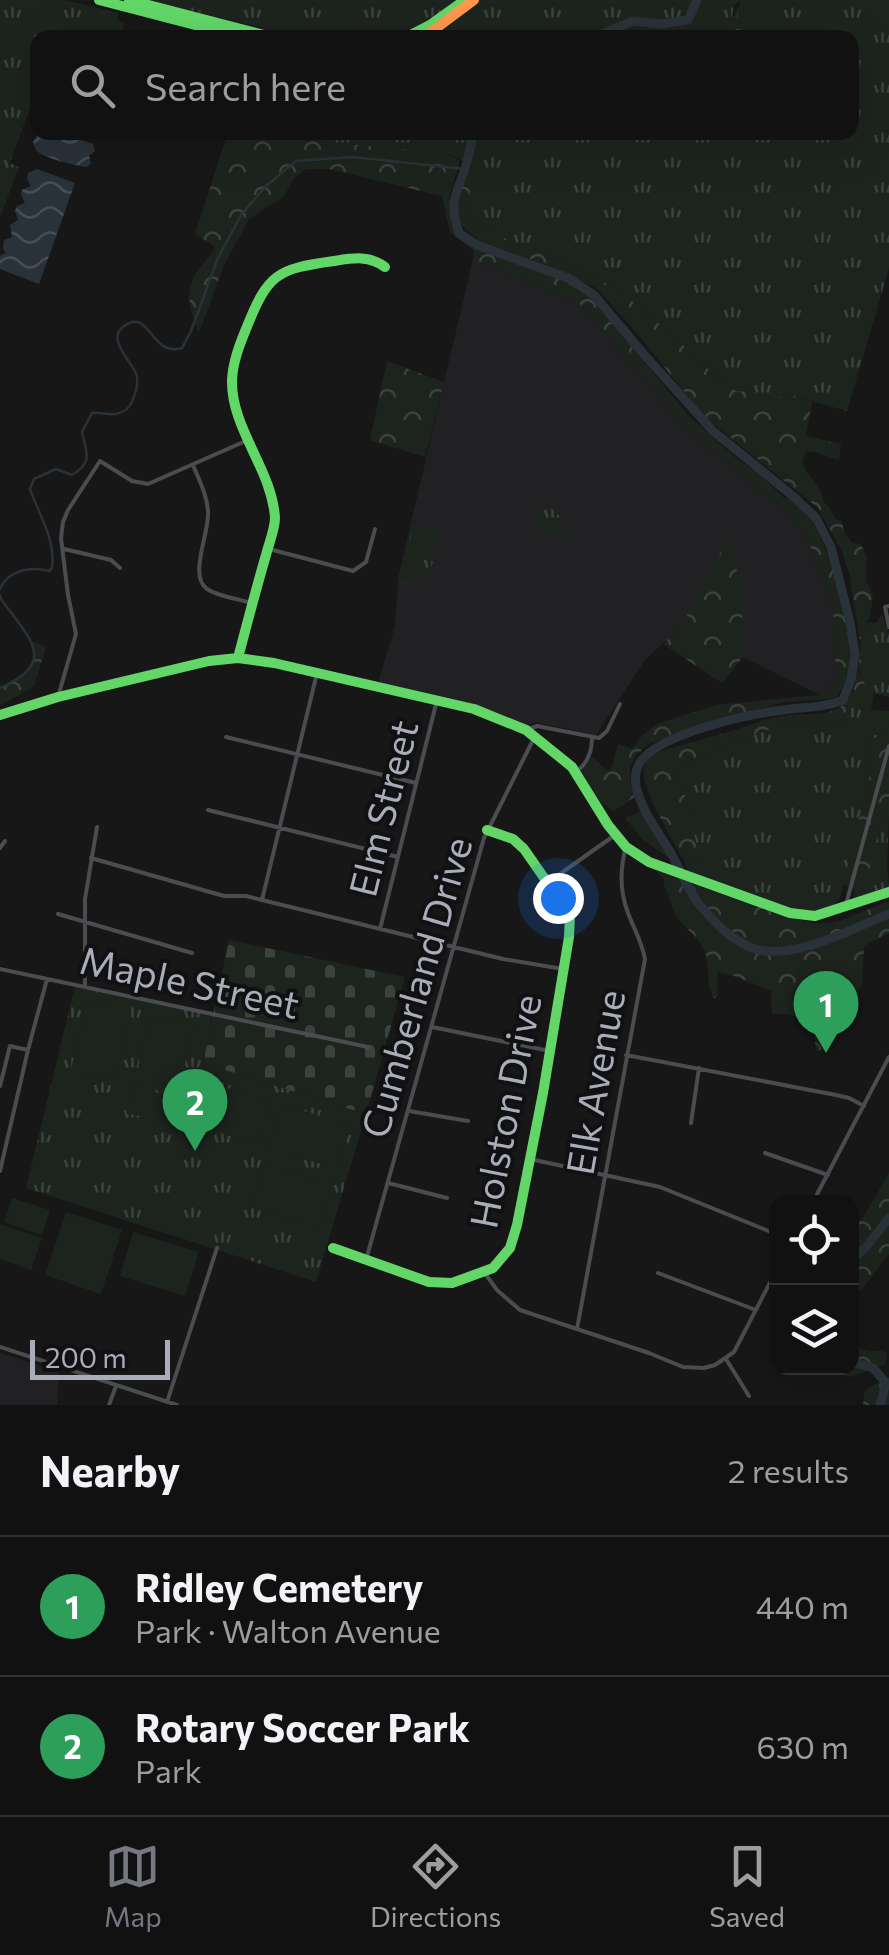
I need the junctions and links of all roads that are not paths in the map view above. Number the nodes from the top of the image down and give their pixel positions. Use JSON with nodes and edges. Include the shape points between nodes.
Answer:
{"nodes":[{"id":1,"x":98,"y":0,"type":"edge"},
{"id":2,"x":129,"y":0,"type":"edge"},
{"id":3,"x":465,"y":0,"type":"edge"},
{"id":4,"x":474,"y":0,"type":"edge"},
{"id":5,"x":214,"y":30,"type":"edge"},
{"id":6,"x":245,"y":30,"type":"edge"},
{"id":7,"x":419,"y":30,"type":"edge"},
{"id":8,"x":435,"y":30,"type":"edge"},
{"id":9,"x":385,"y":266,"type":"dead end"},
{"id":10,"x":248,"y":440,"type":"junction"},
{"id":11,"x":193,"y":465,"type":"junction"},
{"id":12,"x":375,"y":530,"type":"dead end"},
{"id":13,"x":62,"y":549,"type":"junction"},
{"id":14,"x":269,"y":549,"type":"junction"},
{"id":15,"x":120,"y":568,"type":"dead end"},
{"id":16,"x":254,"y":604,"type":"junction"},
{"id":17,"x":889,"y":606,"type":"edge"},
{"id":18,"x":889,"y":627,"type":"edge"},
{"id":19,"x":238,"y":658,"type":"junction"},
{"id":20,"x":318,"y":673,"type":"junction"},
{"id":21,"x":58,"y":697,"type":"junction"},
{"id":22,"x":437,"y":700,"type":"junction"},
{"id":23,"x":620,"y":704,"type":"dead end"},
{"id":24,"x":0,"y":715,"type":"edge"},
{"id":25,"x":530,"y":733,"type":"junction"},
{"id":26,"x":226,"y":737,"type":"dead end"},
{"id":27,"x":592,"y":738,"type":"junction"},
{"id":28,"x":889,"y":746,"type":"edge"},
{"id":29,"x":297,"y":754,"type":"junction"},
{"id":30,"x":576,"y":772,"type":"junction"},
{"id":31,"x":416,"y":783,"type":"junction"},
{"id":32,"x":208,"y":810,"type":"dead end"},
{"id":33,"x":97,"y":827,"type":"dead end"},
{"id":34,"x":279,"y":828,"type":"junction"},
{"id":35,"x":488,"y":830,"type":"junction"},
{"id":36,"x":615,"y":834,"type":"junction"},
{"id":37,"x":4,"y":841,"type":"dead end"},
{"id":38,"x":626,"y":847,"type":"junction"},
{"id":39,"x":0,"y":848,"type":"edge"},
{"id":40,"x":398,"y":857,"type":"junction"},
{"id":41,"x":92,"y":858,"type":"junction"},
{"id":42,"x":549,"y":882,"type":"junction"},
{"id":43,"x":889,"y":892,"type":"edge"},
{"id":44,"x":262,"y":900,"type":"junction"},
{"id":45,"x":846,"y":908,"type":"junction"},
{"id":46,"x":58,"y":914,"type":"dead end"},
{"id":47,"x":84,"y":922,"type":"junction"},
{"id":48,"x":380,"y":930,"type":"junction"},
{"id":49,"x":452,"y":948,"type":"junction"},
{"id":50,"x":192,"y":953,"type":"dead end"},
{"id":51,"x":563,"y":969,"type":"junction"},
{"id":52,"x":0,"y":970,"type":"edge"},
{"id":53,"x":48,"y":979,"type":"junction"},
{"id":54,"x":84,"y":986,"type":"junction"},
{"id":55,"x":431,"y":1027,"type":"junction"},
{"id":56,"x":368,"y":1047,"type":"dead end"},
{"id":57,"x":28,"y":1050,"type":"junction"},
{"id":58,"x":550,"y":1051,"type":"junction"},
{"id":59,"x":626,"y":1055,"type":"junction"},
{"id":60,"x":889,"y":1057,"type":"edge"},
{"id":61,"x":699,"y":1068,"type":"junction"},
{"id":62,"x":0,"y":1086,"type":"edge"},
{"id":63,"x":864,"y":1106,"type":"junction"},
{"id":64,"x":408,"y":1110,"type":"junction"},
{"id":65,"x":468,"y":1121,"type":"dead end"},
{"id":66,"x":691,"y":1123,"type":"dead end"},
{"id":67,"x":765,"y":1154,"type":"dead end"},
{"id":68,"x":530,"y":1159,"type":"junction"},
{"id":69,"x":0,"y":1171,"type":"edge"},
{"id":70,"x":828,"y":1175,"type":"junction"},
{"id":71,"x":605,"y":1176,"type":"junction"},
{"id":72,"x":387,"y":1182,"type":"junction"},
{"id":73,"x":818,"y":1195,"type":"edge"},
{"id":74,"x":447,"y":1198,"type":"dead end"},
{"id":75,"x":769,"y":1231,"type":"edge"},
{"id":76,"x":217,"y":1248,"type":"dead end"},
{"id":77,"x":333,"y":1248,"type":"dead end"},
{"id":78,"x":366,"y":1260,"type":"junction"},
{"id":79,"x":484,"y":1272,"type":"junction"},
{"id":80,"x":658,"y":1273,"type":"dead end"},
{"id":81,"x":769,"y":1285,"type":"edge"},
{"id":82,"x":756,"y":1310,"type":"junction"},
{"id":83,"x":576,"y":1329,"type":"junction"},
{"id":84,"x":0,"y":1346,"type":"edge"},
{"id":85,"x":726,"y":1358,"type":"junction"},
{"id":86,"x":116,"y":1384,"type":"junction"},
{"id":87,"x":749,"y":1396,"type":"dead end"},
{"id":88,"x":167,"y":1402,"type":"junction"},
{"id":89,"x":109,"y":1405,"type":"edge"},
{"id":90,"x":177,"y":1405,"type":"edge"}],
"edges":[{"from":1,"to":5,"type":"street"},
{"from":2,"to":6,"type":"street"},
{"from":3,"to":7,"type":"street"},
{"from":4,"to":8,"type":"street"},
{"from":9,"to":10,"type":"street","via":[[366,258],[314,263],[281,274],[264,290],[233,366],[234,404]]},
{"from":10,"to":11,"type":"street"},
{"from":10,"to":14,"type":"street","via":[[274,505]]},
{"from":11,"to":13,"type":"street","via":[[143,484],[100,461],[66,515]]},
{"from":11,"to":16,"type":"street","via":[[209,516],[200,581]]},
{"from":12,"to":14,"type":"street","via":[[366,562],[353,571]]},
{"from":13,"to":15,"type":"street"},
{"from":13,"to":21,"type":"street","via":[[76,634]]},
{"from":14,"to":16,"type":"street"},
{"from":16,"to":19,"type":"street"},
{"from":17,"to":18,"type":"street"},
{"from":19,"to":20,"type":"street"},
{"from":19,"to":21,"type":"street"},
{"from":20,"to":22,"type":"street"},
{"from":20,"to":29,"type":"street"},
{"from":21,"to":24,"type":"street"},
{"from":22,"to":25,"type":"street"},
{"from":22,"to":31,"type":"street","name":"Elm Street"},
{"from":23,"to":27,"type":"street","via":[[607,731]]},
{"from":25,"to":27,"type":"street","via":[[541,727]]},
{"from":25,"to":30,"type":"street"},
{"from":25,"to":35,"type":"street","name":"Cumberland Drive"},
{"from":26,"to":29,"type":"street"},
{"from":27,"to":30,"type":"street"},
{"from":28,"to":45,"type":"street"},
{"from":29,"to":31,"type":"street"},
{"from":29,"to":34,"type":"street"},
{"from":30,"to":36,"type":"street"},
{"from":31,"to":40,"type":"street","name":"Elm Street"},
{"from":32,"to":34,"type":"street"},
{"from":33,"to":41,"type":"street"},
{"from":34,"to":40,"type":"street"},
{"from":34,"to":44,"type":"street"},
{"from":35,"to":42,"type":"street","name":"Holston Drive","via":[[517,842]]},
{"from":35,"to":49,"type":"street","name":"Cumberland Drive"},
{"from":36,"to":38,"type":"street"},
{"from":36,"to":42,"type":"street"},
{"from":37,"to":39,"type":"street"},
{"from":38,"to":45,"type":"street","via":[[655,864],[802,915]]},
{"from":38,"to":59,"type":"street","name":"Elk Avenue","via":[[624,897],[645,959]]},
{"from":40,"to":48,"type":"street","name":"Elm Street"},
{"from":41,"to":44,"type":"street","via":[[224,896]]},
{"from":41,"to":47,"type":"street"},
{"from":42,"to":51,"type":"street","name":"Holston Drive","via":[[570,916]]},
{"from":43,"to":45,"type":"street"},
{"from":44,"to":48,"type":"street"},
{"from":46,"to":47,"type":"street"},
{"from":47,"to":50,"type":"street"},
{"from":47,"to":54,"type":"street"},
{"from":48,"to":49,"type":"street"},
{"from":49,"to":51,"type":"street"},
{"from":49,"to":55,"type":"street","name":"Cumberland Drive"},
{"from":51,"to":58,"type":"street","name":"Holston Drive"},
{"from":52,"to":53,"type":"street","name":"Maple Street"},
{"from":53,"to":54,"type":"street","name":"Maple Street"},
{"from":53,"to":57,"type":"street"},
{"from":54,"to":56,"type":"street","name":"Maple Street"},
{"from":55,"to":58,"type":"street"},
{"from":55,"to":64,"type":"street","name":"Cumberland Drive"},
{"from":57,"to":62,"type":"street","via":[[10,1046]]},
{"from":57,"to":69,"type":"street"},
{"from":58,"to":68,"type":"street","name":"Holston Drive"},
{"from":59,"to":61,"type":"street"},
{"from":59,"to":71,"type":"street","name":"Elk Avenue"},
{"from":60,"to":63,"type":"street"},
{"from":61,"to":63,"type":"street"},
{"from":61,"to":66,"type":"street"},
{"from":63,"to":70,"type":"street"},
{"from":64,"to":65,"type":"street"},
{"from":64,"to":72,"type":"street","name":"Cumberland Drive"},
{"from":67,"to":70,"type":"street"},
{"from":68,"to":71,"type":"street"},
{"from":68,"to":79,"type":"street","name":"Holston Drive","via":[[510,1248]]},
{"from":70,"to":73,"type":"street"},
{"from":71,"to":75,"type":"street","via":[[660,1187]]},
{"from":71,"to":83,"type":"street","name":"Elk Avenue"},
{"from":72,"to":74,"type":"street"},
{"from":72,"to":78,"type":"street","name":"Cumberland Drive"},
{"from":76,"to":88,"type":"street"},
{"from":77,"to":78,"type":"street","name":"Holston Drive"},
{"from":78,"to":79,"type":"street","name":"Holston Drive","via":[[428,1282],[452,1283]]},
{"from":79,"to":83,"type":"street","via":[[520,1310]]},
{"from":80,"to":82,"type":"street"},
{"from":81,"to":82,"type":"street"},
{"from":82,"to":85,"type":"street"},
{"from":83,"to":85,"type":"street","via":[[683,1367],[704,1368]]},
{"from":84,"to":86,"type":"street"},
{"from":85,"to":87,"type":"street"},
{"from":86,"to":88,"type":"street"},
{"from":86,"to":89,"type":"street"},
{"from":88,"to":90,"type":"street"}]}
